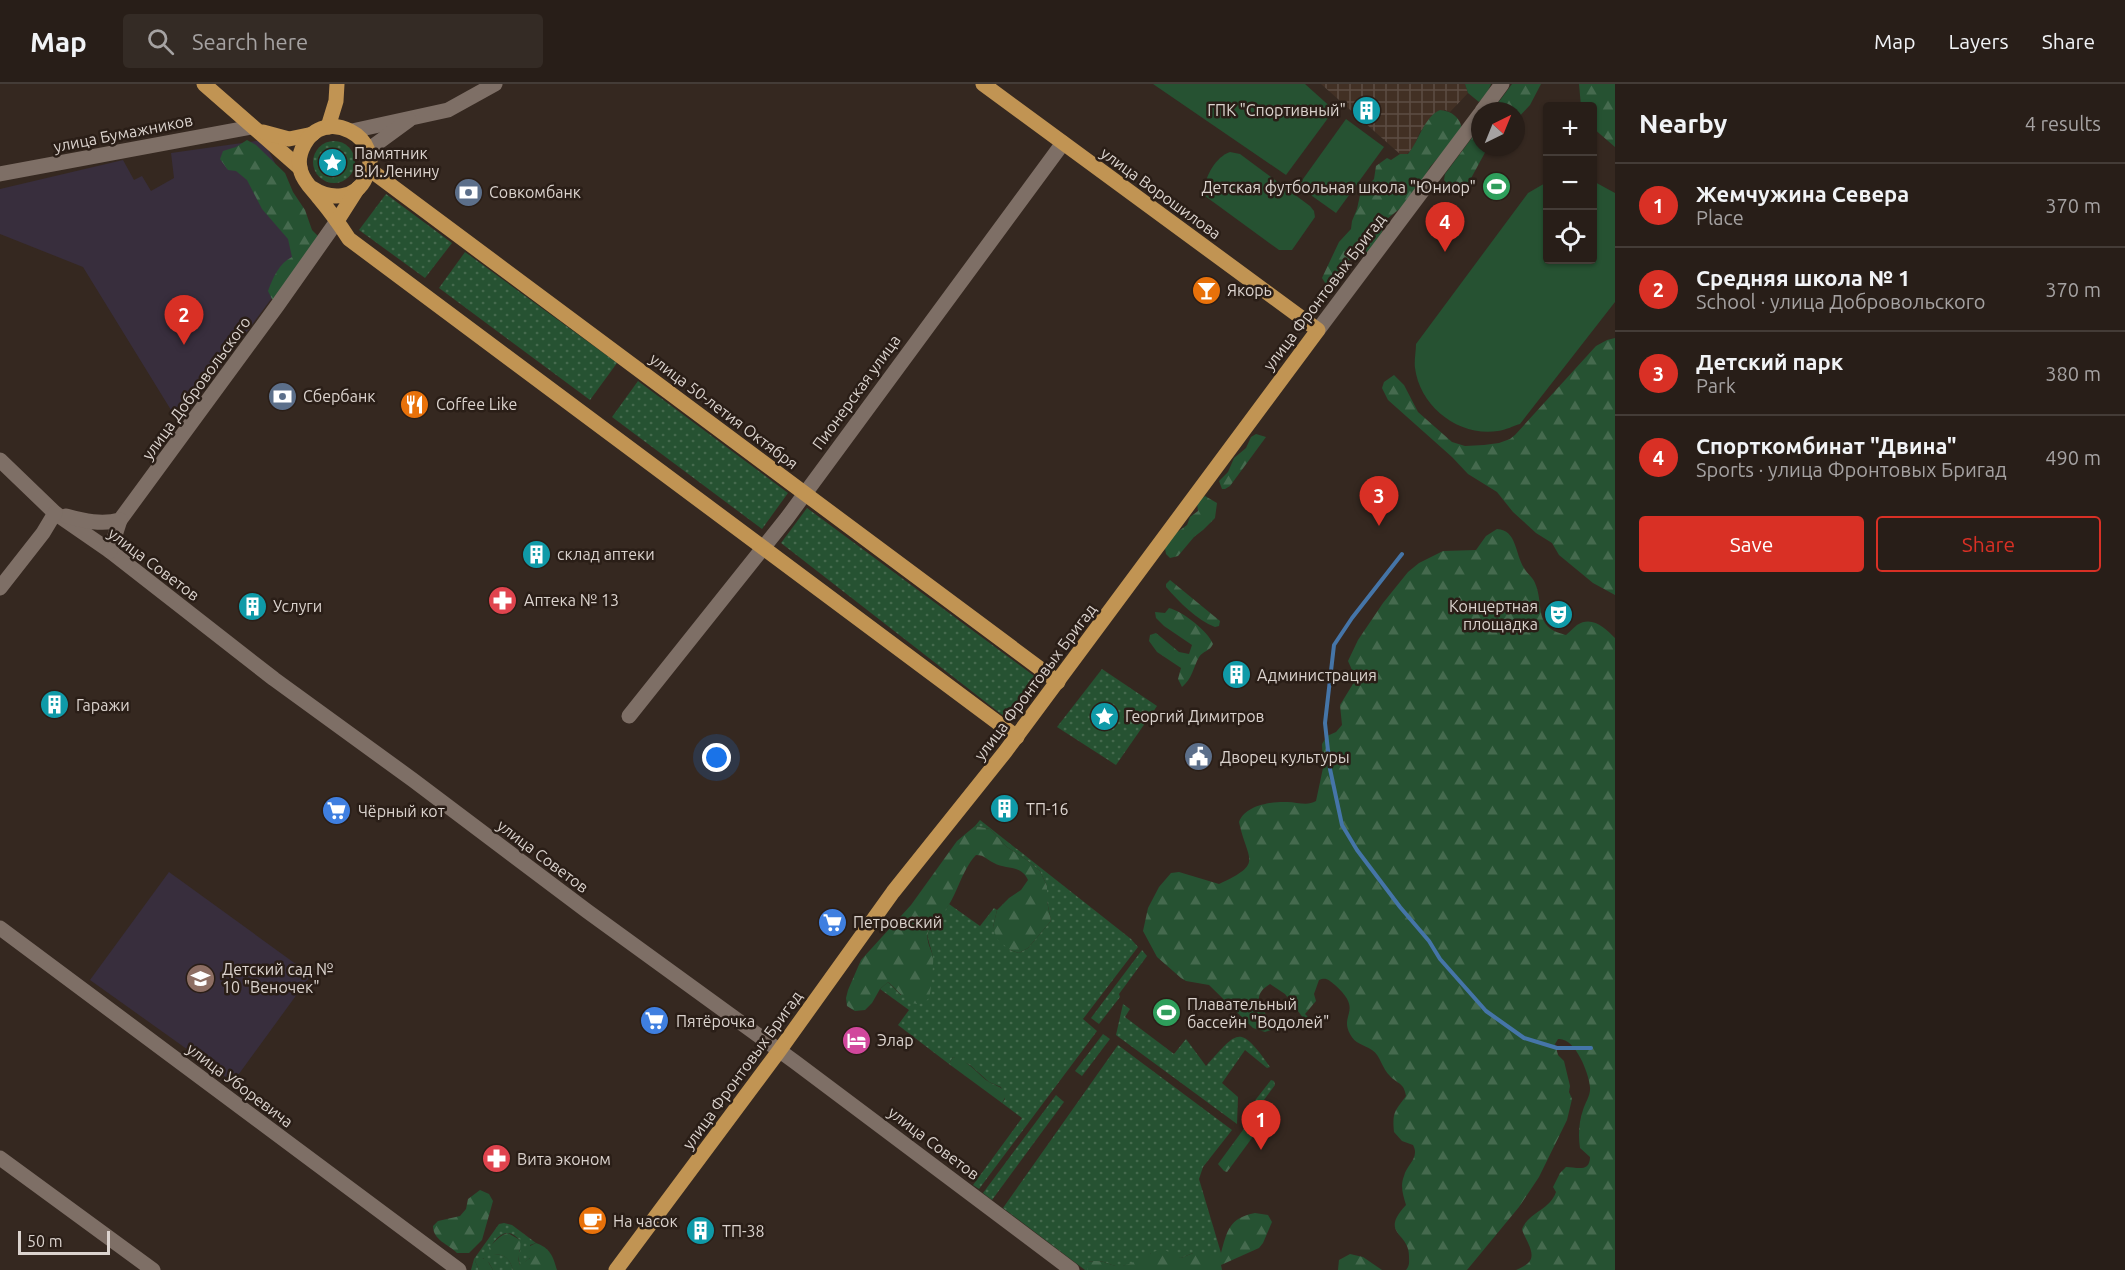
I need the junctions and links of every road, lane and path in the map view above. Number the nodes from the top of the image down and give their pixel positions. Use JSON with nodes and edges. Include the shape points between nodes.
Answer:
{"nodes":[{"id":1,"x":204,"y":84,"type":"edge"},
{"id":2,"x":338,"y":84,"type":"edge"},
{"id":3,"x":495,"y":84,"type":"edge"},
{"id":4,"x":983,"y":84,"type":"edge"},
{"id":5,"x":1502,"y":84,"type":"edge"},
{"id":6,"x":1488,"y":102,"type":"edge"},
{"id":7,"x":414,"y":117,"type":"junction"},
{"id":8,"x":1471,"y":125,"type":"edge"},
{"id":9,"x":252,"y":127,"type":"junction"},
{"id":10,"x":328,"y":127,"type":"junction"},
{"id":11,"x":348,"y":129,"type":"junction"},
{"id":12,"x":313,"y":134,"type":"junction"},
{"id":13,"x":1063,"y":143,"type":"junction"},
{"id":14,"x":368,"y":150,"type":"junction"},
{"id":15,"x":300,"y":168,"type":"junction"},
{"id":16,"x":369,"y":169,"type":"junction"},
{"id":17,"x":0,"y":174,"type":"edge"},
{"id":18,"x":312,"y":188,"type":"junction"},
{"id":19,"x":359,"y":188,"type":"junction"},
{"id":20,"x":337,"y":221,"type":"junction"},
{"id":21,"x":1318,"y":330,"type":"junction"},
{"id":22,"x":0,"y":460,"type":"edge"},
{"id":23,"x":804,"y":493,"type":"junction"},
{"id":24,"x":55,"y":513,"type":"junction"},
{"id":25,"x":120,"y":520,"type":"junction"},
{"id":26,"x":764,"y":548,"type":"junction"},
{"id":27,"x":110,"y":551,"type":"junction"},
{"id":28,"x":0,"y":588,"type":"edge"},
{"id":29,"x":1058,"y":682,"type":"junction"},
{"id":30,"x":629,"y":716,"type":"dead end"},
{"id":31,"x":1017,"y":736,"type":"junction"},
{"id":32,"x":0,"y":928,"type":"edge"},
{"id":33,"x":779,"y":1051,"type":"junction"},
{"id":34,"x":0,"y":1158,"type":"edge"},
{"id":35,"x":153,"y":1270,"type":"edge"},
{"id":36,"x":459,"y":1270,"type":"edge"},
{"id":37,"x":616,"y":1270,"type":"edge"},
{"id":38,"x":1072,"y":1270,"type":"edge"}],
"edges":[{"from":1,"to":9,"type":"main road"},
{"from":2,"to":10,"type":"main road"},
{"from":2,"to":11,"type":"main road"},
{"from":3,"to":7,"type":"street","via":[[448,110]]},
{"from":4,"to":13,"type":"main road","name":"улица Ворошилова"},
{"from":5,"to":6,"type":"street","name":"улица Фронтовых Бригад"},
{"from":7,"to":11,"type":"street"},
{"from":7,"to":14,"type":"street"},
{"from":8,"to":21,"type":"street","name":"улица Фронтовых Бригад"},
{"from":9,"to":12,"type":"main road","via":[[289,139]]},
{"from":9,"to":15,"type":"main road"},
{"from":9,"to":17,"type":"street","name":"улица Бумажников"},
{"from":10,"to":11,"type":"main road"},
{"from":10,"to":12,"type":"main road"},
{"from":11,"to":14,"type":"main road","via":[[362,138]]},
{"from":12,"to":15,"type":"main road","via":[[301,150]]},
{"from":13,"to":21,"type":"main road","name":"улица Ворошилова"},
{"from":13,"to":23,"type":"street","name":"Пионерская улица"},
{"from":14,"to":16,"type":"main road"},
{"from":15,"to":18,"type":"main road"},
{"from":16,"to":19,"type":"main road"},
{"from":16,"to":23,"type":"main road","name":"улица 50-летия Октября"},
{"from":18,"to":19,"type":"main road","via":[[338,197]]},
{"from":18,"to":20,"type":"main road"},
{"from":19,"to":20,"type":"main road"},
{"from":20,"to":25,"type":"street","name":"улица Добровольского"},
{"from":20,"to":26,"type":"main road","via":[[349,239]]},
{"from":21,"to":29,"type":"main road","name":"улица Фронтовых Бригад"},
{"from":22,"to":24,"type":"street","name":"улица Советов"},
{"from":23,"to":26,"type":"street","name":"Пионерская улица"},
{"from":23,"to":29,"type":"main road","name":"улица 50-летия Октября"},
{"from":24,"to":25,"type":"street","via":[[107,524]]},
{"from":24,"to":27,"type":"street","name":"улица Советов"},
{"from":24,"to":28,"type":"street"},
{"from":25,"to":27,"type":"street","name":"улица Добровольского"},
{"from":26,"to":30,"type":"street","name":"Пионерская улица"},
{"from":26,"to":31,"type":"main road"},
{"from":27,"to":33,"type":"street","name":"улица Советов","via":[[256,665]]},
{"from":29,"to":31,"type":"main road","name":"улица Фронтовых Бригад"},
{"from":31,"to":33,"type":"main road","name":"улица Фронтовых Бригад","via":[[893,892]]},
{"from":32,"to":36,"type":"street","name":"улица Уборевича"},
{"from":33,"to":37,"type":"main road","name":"улица Фронтовых Бригад"},
{"from":33,"to":38,"type":"street","name":"улица Советов"},
{"from":34,"to":35,"type":"street"}]}
